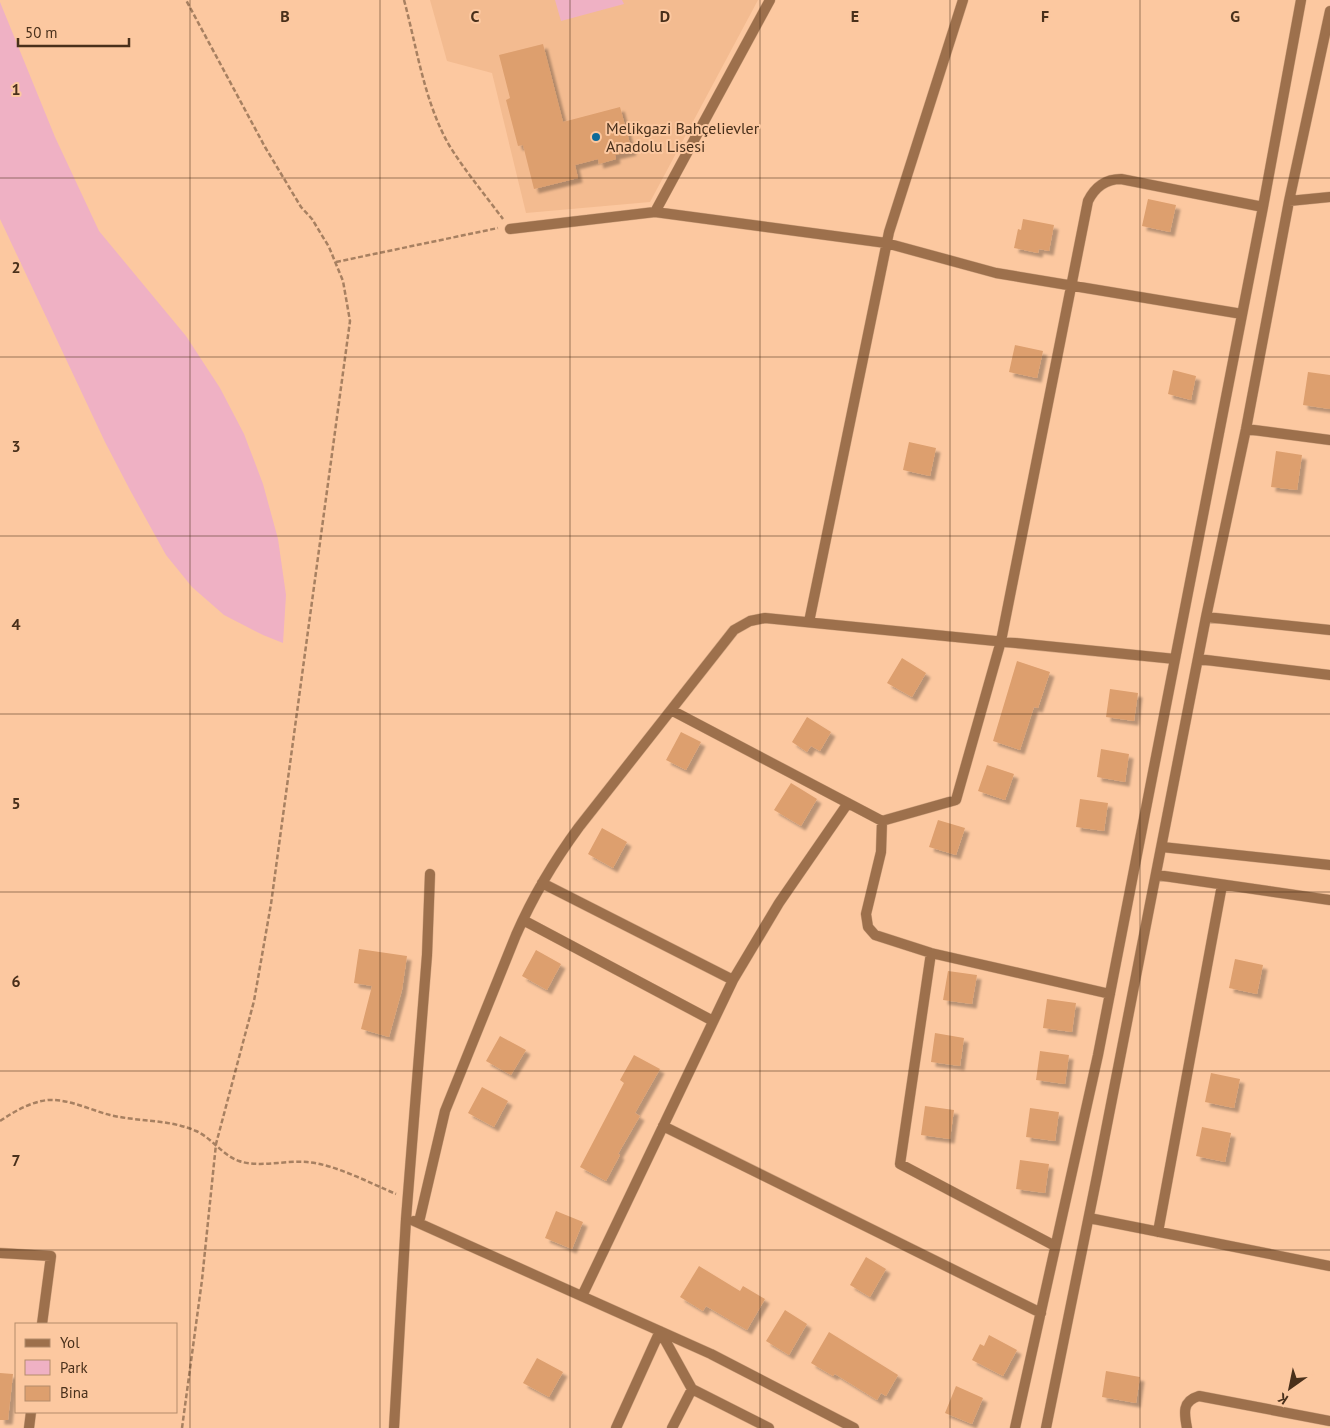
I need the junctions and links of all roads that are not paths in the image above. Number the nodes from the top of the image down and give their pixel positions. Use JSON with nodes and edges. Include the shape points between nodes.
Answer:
{"nodes":[{"id":1,"x":770,"y":0,"type":"edge"},
{"id":2,"x":963,"y":0,"type":"edge"},
{"id":3,"x":1301,"y":0,"type":"edge"},
{"id":4,"x":1330,"y":12,"type":"edge"},
{"id":5,"x":1330,"y":197,"type":"edge"},
{"id":6,"x":1289,"y":201,"type":"junction"},
{"id":7,"x":1263,"y":207,"type":"junction"},
{"id":8,"x":655,"y":212,"type":"junction"},
{"id":9,"x":509,"y":227,"type":"road end"},
{"id":10,"x":886,"y":243,"type":"junction"},
{"id":11,"x":1071,"y":285,"type":"junction"},
{"id":12,"x":1242,"y":314,"type":"junction"},
{"id":13,"x":1246,"y":429,"type":"junction"},
{"id":14,"x":1330,"y":440,"type":"edge"},
{"id":15,"x":1206,"y":616,"type":"junction"},
{"id":16,"x":809,"y":622,"type":"junction"},
{"id":17,"x":1330,"y":630,"type":"edge"},
{"id":18,"x":1001,"y":641,"type":"junction"},
{"id":19,"x":1175,"y":659,"type":"junction"},
{"id":20,"x":1198,"y":659,"type":"junction"},
{"id":21,"x":1330,"y":675,"type":"edge"},
{"id":22,"x":671,"y":710,"type":"junction"},
{"id":23,"x":848,"y":803,"type":"junction"},
{"id":24,"x":882,"y":821,"type":"junction"},
{"id":25,"x":1162,"y":847,"type":"junction"},
{"id":26,"x":1330,"y":865,"type":"edge"},
{"id":27,"x":430,"y":874,"type":"dead end"},
{"id":28,"x":1156,"y":875,"type":"junction"},
{"id":29,"x":542,"y":883,"type":"junction"},
{"id":30,"x":1222,"y":885,"type":"junction"},
{"id":31,"x":1330,"y":900,"type":"edge"},
{"id":32,"x":523,"y":920,"type":"junction"},
{"id":33,"x":931,"y":954,"type":"junction"},
{"id":34,"x":733,"y":980,"type":"junction"},
{"id":35,"x":1110,"y":994,"type":"junction"},
{"id":36,"x":713,"y":1021,"type":"junction"},
{"id":37,"x":663,"y":1126,"type":"junction"},
{"id":38,"x":1089,"y":1218,"type":"junction"},
{"id":39,"x":406,"y":1219,"type":"junction"},
{"id":40,"x":419,"y":1222,"type":"junction"},
{"id":41,"x":1158,"y":1232,"type":"junction"},
{"id":42,"x":1055,"y":1246,"type":"junction"},
{"id":43,"x":0,"y":1254,"type":"edge"},
{"id":44,"x":1330,"y":1266,"type":"edge"},
{"id":45,"x":582,"y":1296,"type":"junction"},
{"id":46,"x":1041,"y":1313,"type":"junction"},
{"id":47,"x":42,"y":1323,"type":"edge"},
{"id":48,"x":660,"y":1331,"type":"junction"},
{"id":49,"x":692,"y":1389,"type":"junction"},
{"id":50,"x":31,"y":1413,"type":"edge"},
{"id":51,"x":1330,"y":1421,"type":"edge"},
{"id":52,"x":29,"y":1428,"type":"edge"},
{"id":53,"x":394,"y":1428,"type":"edge"},
{"id":54,"x":616,"y":1428,"type":"edge"},
{"id":55,"x":672,"y":1428,"type":"edge"},
{"id":56,"x":769,"y":1428,"type":"edge"},
{"id":57,"x":854,"y":1428,"type":"edge"},
{"id":58,"x":1015,"y":1428,"type":"edge"},
{"id":59,"x":1046,"y":1428,"type":"edge"},
{"id":60,"x":1187,"y":1428,"type":"edge"}],
"edges":[{"from":1,"to":8,"type":"street"},
{"from":2,"to":10,"type":"street"},
{"from":3,"to":7,"type":"street"},
{"from":4,"to":6,"type":"street"},
{"from":5,"to":6,"type":"street"},
{"from":6,"to":13,"type":"street"},
{"from":7,"to":11,"type":"street","via":[[1121,179],[1104,182],[1088,201]]},
{"from":7,"to":12,"type":"street"},
{"from":8,"to":9,"type":"street"},
{"from":8,"to":10,"type":"street"},
{"from":10,"to":11,"type":"street","via":[[996,273]]},
{"from":10,"to":16,"type":"street"},
{"from":11,"to":12,"type":"street"},
{"from":11,"to":18,"type":"street"},
{"from":12,"to":19,"type":"street"},
{"from":13,"to":14,"type":"street"},
{"from":13,"to":15,"type":"street"},
{"from":15,"to":17,"type":"street"},
{"from":15,"to":20,"type":"street"},
{"from":16,"to":18,"type":"street"},
{"from":16,"to":22,"type":"street","via":[[765,618],[743,624],[727,638]]},
{"from":18,"to":19,"type":"street"},
{"from":18,"to":24,"type":"street","via":[[956,800]]},
{"from":19,"to":35,"type":"street"},
{"from":20,"to":21,"type":"street"},
{"from":20,"to":25,"type":"street"},
{"from":22,"to":23,"type":"street"},
{"from":22,"to":29,"type":"street","via":[[579,827]]},
{"from":23,"to":24,"type":"street"},
{"from":23,"to":34,"type":"street","via":[[784,896]]},
{"from":24,"to":33,"type":"street","via":[[881,852],[866,914],[868,927],[879,938]]},
{"from":25,"to":26,"type":"street"},
{"from":25,"to":28,"type":"street"},
{"from":27,"to":39,"type":"street","via":[[427,954]]},
{"from":28,"to":30,"type":"street"},
{"from":28,"to":38,"type":"street"},
{"from":29,"to":32,"type":"street"},
{"from":29,"to":34,"type":"street"},
{"from":30,"to":31,"type":"street"},
{"from":30,"to":41,"type":"street"},
{"from":32,"to":36,"type":"street"},
{"from":32,"to":40,"type":"street","via":[[445,1111]]},
{"from":33,"to":35,"type":"street"},
{"from":33,"to":42,"type":"street","via":[[900,1164]]},
{"from":34,"to":36,"type":"street"},
{"from":35,"to":42,"type":"street"},
{"from":36,"to":37,"type":"street"},
{"from":37,"to":45,"type":"street"},
{"from":37,"to":46,"type":"street"},
{"from":38,"to":41,"type":"street"},
{"from":38,"to":59,"type":"street"},
{"from":39,"to":40,"type":"street"},
{"from":39,"to":53,"type":"street"},
{"from":40,"to":45,"type":"street"},
{"from":41,"to":44,"type":"street"},
{"from":42,"to":46,"type":"street"},
{"from":43,"to":47,"type":"street","via":[[51,1256]]},
{"from":45,"to":48,"type":"street"},
{"from":46,"to":58,"type":"street"},
{"from":48,"to":49,"type":"street"},
{"from":48,"to":54,"type":"street"},
{"from":48,"to":57,"type":"street"},
{"from":49,"to":55,"type":"street"},
{"from":49,"to":56,"type":"street"},
{"from":50,"to":52,"type":"street"},
{"from":51,"to":60,"type":"street","via":[[1199,1396],[1184,1408]]}]}
